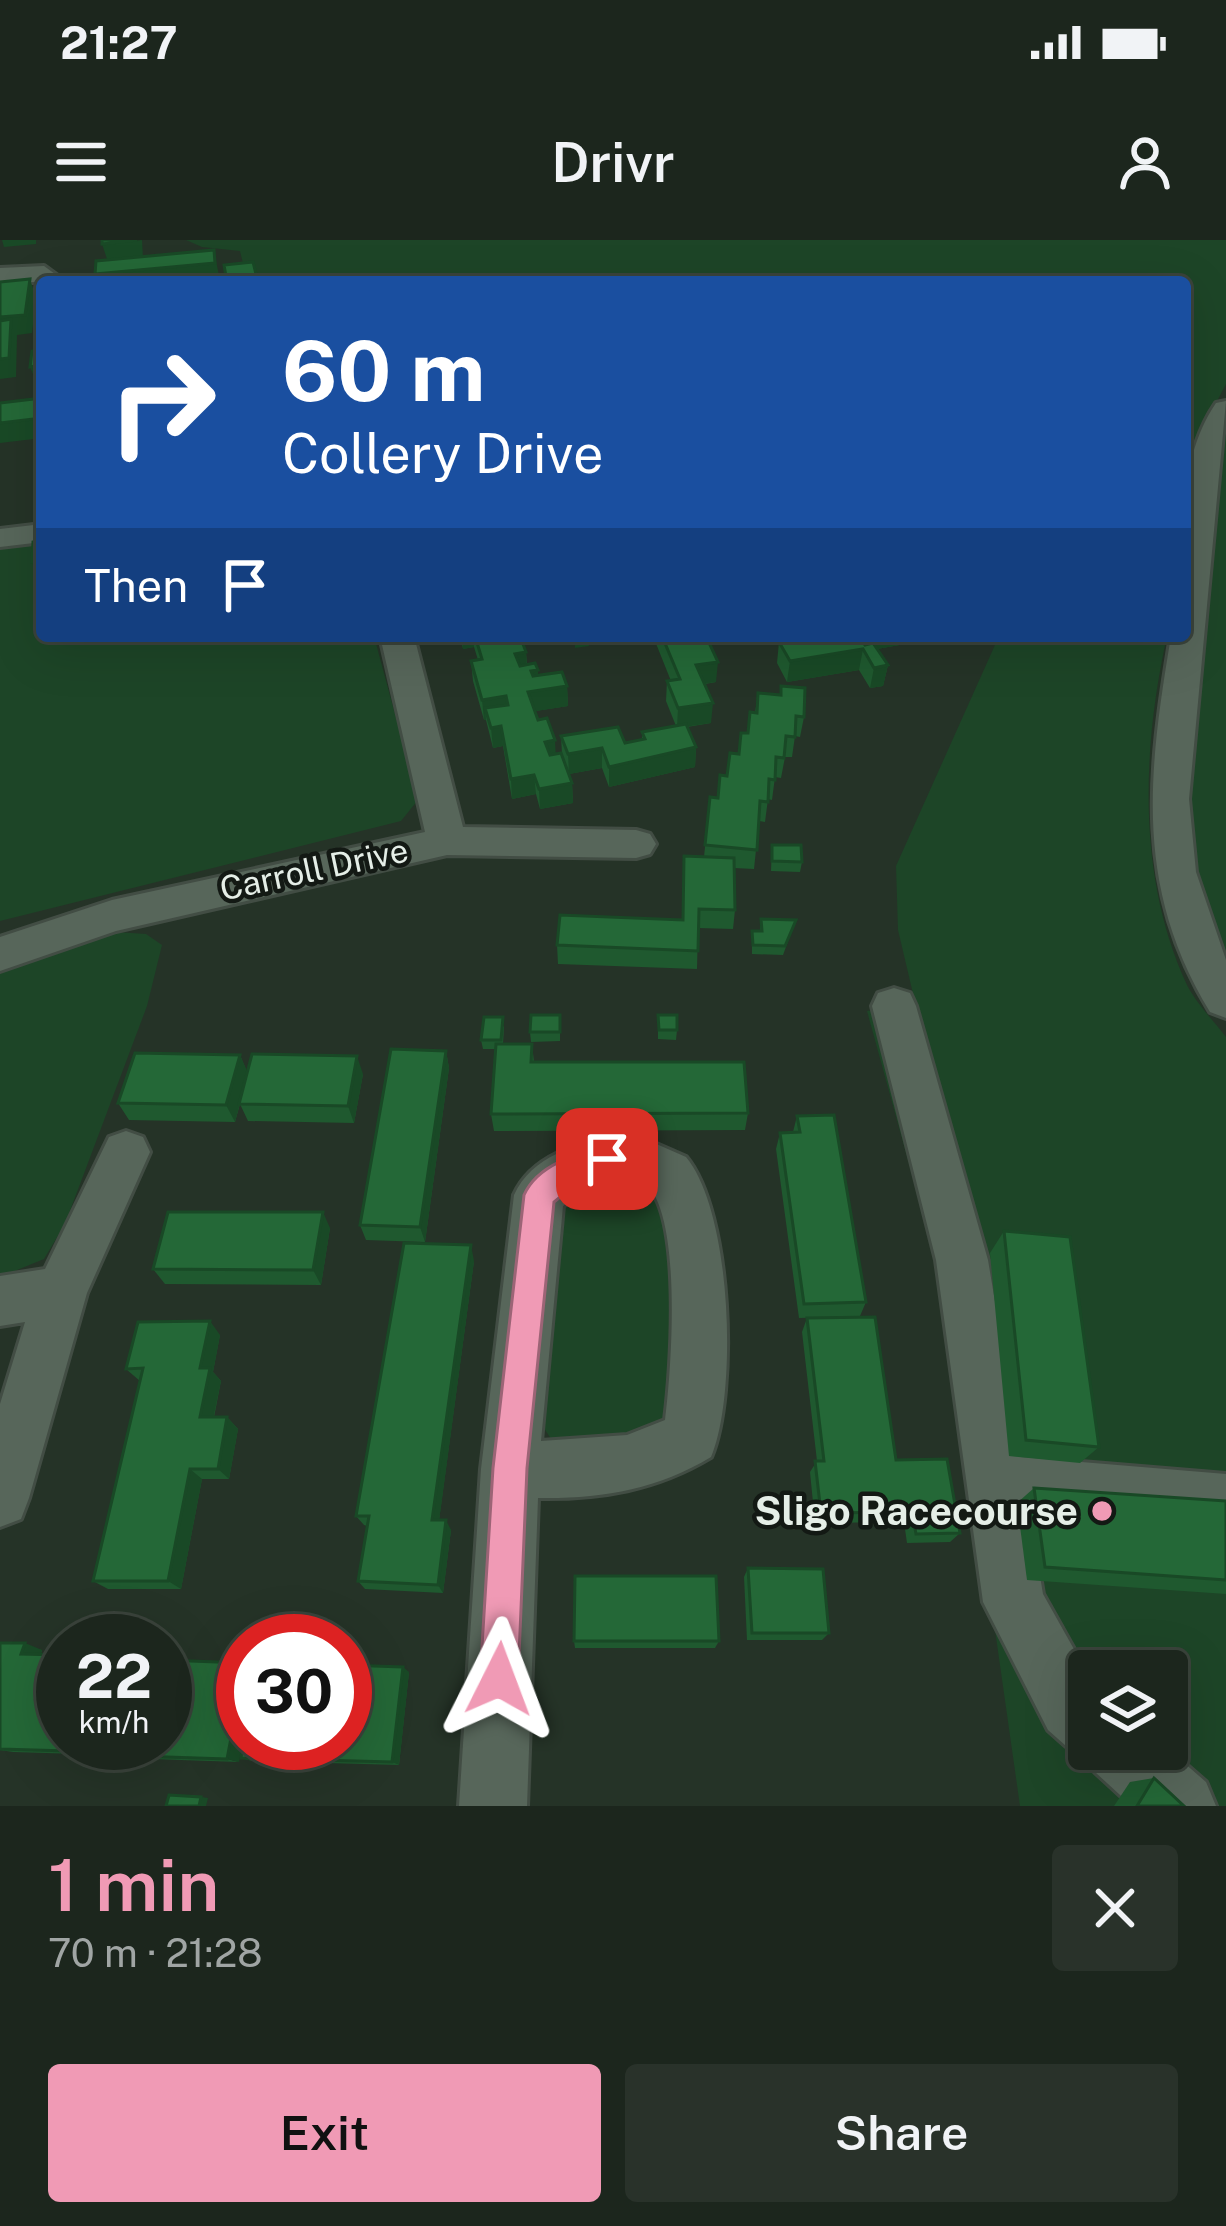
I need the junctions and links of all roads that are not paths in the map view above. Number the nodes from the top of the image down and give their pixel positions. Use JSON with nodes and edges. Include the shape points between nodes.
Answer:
{"nodes":[{"id":1,"x":0,"y":275,"type":"edge"},
{"id":2,"x":47,"y":276,"type":"edge"},
{"id":3,"x":1226,"y":409,"type":"edge"},
{"id":4,"x":36,"y":534,"type":"edge"},
{"id":5,"x":0,"y":538,"type":"edge"},
{"id":6,"x":1191,"y":615,"type":"edge"},
{"id":7,"x":398,"y":642,"type":"edge"},
{"id":8,"x":1188,"y":642,"type":"edge"},
{"id":9,"x":447,"y":841,"type":"junction"},
{"id":10,"x":636,"y":844,"type":"dead end"},
{"id":11,"x":0,"y":954,"type":"edge"},
{"id":12,"x":1226,"y":1000,"type":"edge"},
{"id":13,"x":894,"y":1006,"type":"dead end"},
{"id":14,"x":126,"y":1152,"type":"dead end"},
{"id":15,"x":61,"y":1292,"type":"junction"},
{"id":16,"x":0,"y":1301,"type":"edge"},
{"id":17,"x":510,"y":1468,"type":"junction"},
{"id":18,"x":995,"y":1484,"type":"junction"},
{"id":19,"x":0,"y":1498,"type":"edge"},
{"id":20,"x":1226,"y":1503,"type":"edge"},
{"id":21,"x":1068,"y":1701,"type":"edge"},
{"id":22,"x":1142,"y":1770,"type":"edge"},
{"id":23,"x":493,"y":1806,"type":"edge"},
{"id":24,"x":1182,"y":1806,"type":"edge"}],
"edges":[{"from":1,"to":2,"type":"street"},
{"from":3,"to":6,"type":"street","via":[[1203,474]]},
{"from":4,"to":5,"type":"street"},
{"from":7,"to":9,"type":"street"},
{"from":8,"to":12,"type":"street","via":[[1172,766],[1175,869]]},
{"from":9,"to":10,"type":"street","name":"Carroll Drive"},
{"from":9,"to":11,"type":"street","name":"Carroll Drive","via":[[112,916]]},
{"from":13,"to":18,"type":"street","via":[[962,1260]]},
{"from":14,"to":15,"type":"street"},
{"from":15,"to":16,"type":"street"},
{"from":15,"to":19,"type":"street"},
{"from":17,"to":17,"type":"street","via":[[539,1195],[573,1168],[607,1159],[657,1163],[677,1181],[690,1235],[699,1394],[691,1437],[664,1456],[591,1470]]},
{"from":17,"to":23,"type":"street"},
{"from":18,"to":20,"type":"street"},
{"from":18,"to":21,"type":"street","via":[[1014,1602]]},
{"from":22,"to":24,"type":"street"}]}
